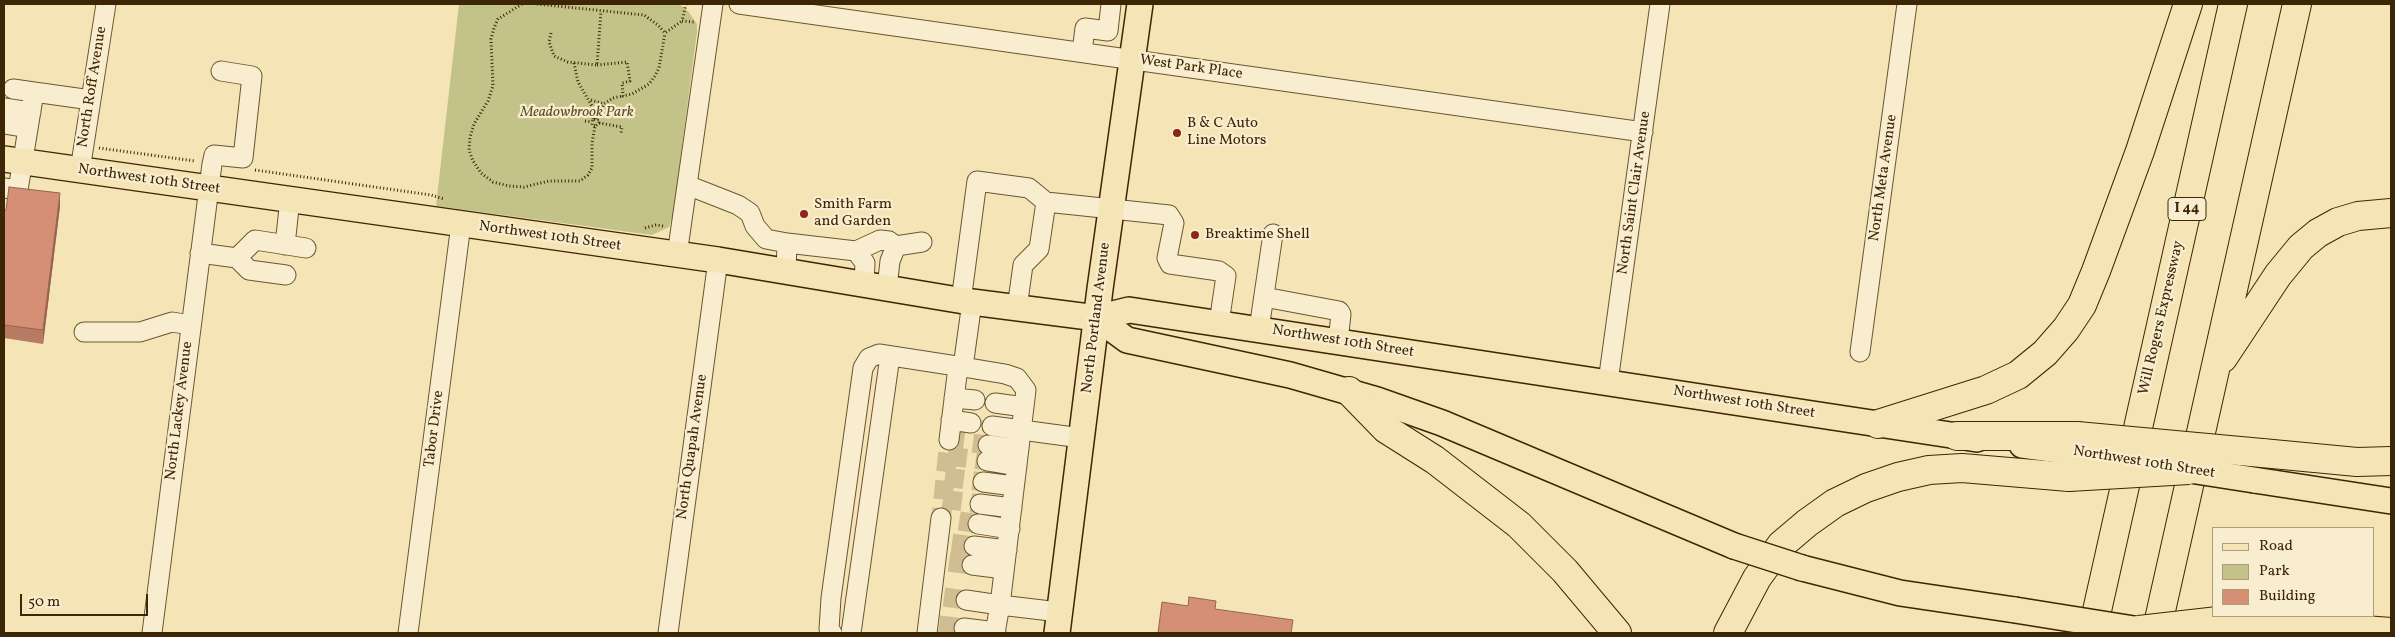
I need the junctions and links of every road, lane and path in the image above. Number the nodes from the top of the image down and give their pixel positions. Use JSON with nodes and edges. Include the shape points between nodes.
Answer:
{"nodes":[{"id":1,"x":106,"y":4,"type":"edge"},
{"id":2,"x":522,"y":4,"type":"edge"},
{"id":3,"x":537,"y":4,"type":"edge"},
{"id":4,"x":713,"y":4,"type":"edge"},
{"id":5,"x":739,"y":4,"type":"edge"},
{"id":6,"x":1660,"y":4,"type":"edge"},
{"id":7,"x":1907,"y":4,"type":"edge"},
{"id":8,"x":2188,"y":4,"type":"edge"},
{"id":9,"x":2233,"y":4,"type":"edge"},
{"id":10,"x":2296,"y":4,"type":"edge"},
{"id":11,"x":1111,"y":10,"type":"edge"},
{"id":12,"x":601,"y":11,"type":"junction"},
{"id":13,"x":1139,"y":12,"type":"edge"},
{"id":14,"x":682,"y":21,"type":"dead end"},
{"id":15,"x":551,"y":33,"type":"dead end"},
{"id":16,"x":665,"y":33,"type":"junction"},
{"id":17,"x":1082,"y":52,"type":"junction"},
{"id":18,"x":1132,"y":60,"type":"junction"},
{"id":19,"x":574,"y":63,"type":"junction"},
{"id":20,"x":598,"y":65,"type":"junction"},
{"id":21,"x":221,"y":71,"type":"dead end"},
{"id":22,"x":13,"y":89,"type":"dead end"},
{"id":23,"x":34,"y":92,"type":"junction"},
{"id":24,"x":623,"y":96,"type":"junction"},
{"id":25,"x":91,"y":100,"type":"junction"},
{"id":26,"x":590,"y":100,"type":"junction"},
{"id":27,"x":604,"y":104,"type":"junction"},
{"id":28,"x":4,"y":108,"type":"edge"},
{"id":29,"x":30,"y":120,"type":"junction"},
{"id":30,"x":594,"y":120,"type":"junction"},
{"id":31,"x":585,"y":121,"type":"dead end"},
{"id":32,"x":4,"y":124,"type":"edge"},
{"id":33,"x":597,"y":125,"type":"junction"},
{"id":34,"x":1643,"y":132,"type":"junction"},
{"id":35,"x":621,"y":133,"type":"dead end"},
{"id":36,"x":84,"y":145,"type":"junction"},
{"id":37,"x":13,"y":160,"type":"edge"},
{"id":38,"x":212,"y":164,"type":"junction"},
{"id":39,"x":250,"y":169,"type":"dead end"},
{"id":40,"x":80,"y":170,"type":"junction"},
{"id":41,"x":687,"y":185,"type":"junction"},
{"id":42,"x":4,"y":188,"type":"edge"},
{"id":43,"x":208,"y":188,"type":"junction"},
{"id":44,"x":290,"y":200,"type":"junction"},
{"id":45,"x":450,"y":200,"type":"dead end"},
{"id":46,"x":1046,"y":202,"type":"junction"},
{"id":47,"x":1112,"y":208,"type":"junction"},
{"id":48,"x":2391,"y":213,"type":"edge"},
{"id":49,"x":461,"y":224,"type":"junction"},
{"id":50,"x":680,"y":229,"type":"junction"},
{"id":51,"x":638,"y":230,"type":"dead end"},
{"id":52,"x":1273,"y":234,"type":"dead end"},
{"id":53,"x":922,"y":242,"type":"dead end"},
{"id":54,"x":787,"y":243,"type":"junction"},
{"id":55,"x":285,"y":245,"type":"junction"},
{"id":56,"x":896,"y":246,"type":"junction"},
{"id":57,"x":306,"y":248,"type":"dead end"},
{"id":58,"x":856,"y":251,"type":"junction"},
{"id":59,"x":200,"y":253,"type":"junction"},
{"id":60,"x":677,"y":255,"type":"junction"},
{"id":61,"x":237,"y":258,"type":"junction"},
{"id":62,"x":718,"y":260,"type":"junction"},
{"id":63,"x":786,"y":272,"type":"junction"},
{"id":64,"x":286,"y":275,"type":"dead end"},
{"id":65,"x":876,"y":286,"type":"junction"},
{"id":66,"x":1264,"y":297,"type":"junction"},
{"id":67,"x":966,"y":301,"type":"junction"},
{"id":68,"x":1017,"y":308,"type":"junction"},
{"id":69,"x":1097,"y":318,"type":"junction"},
{"id":70,"x":1219,"y":324,"type":"junction"},
{"id":71,"x":191,"y":325,"type":"junction"},
{"id":72,"x":1260,"y":329,"type":"junction"},
{"id":73,"x":84,"y":332,"type":"dead end"},
{"id":74,"x":1338,"y":341,"type":"junction"},
{"id":75,"x":1860,"y":352,"type":"dead end"},
{"id":76,"x":890,"y":356,"type":"junction"},
{"id":77,"x":960,"y":367,"type":"junction"},
{"id":78,"x":2214,"y":372,"type":"junction"},
{"id":79,"x":1608,"y":382,"type":"junction"},
{"id":80,"x":1348,"y":392,"type":"junction"},
{"id":81,"x":954,"y":398,"type":"junction"},
{"id":82,"x":974,"y":400,"type":"dead end"},
{"id":83,"x":995,"y":403,"type":"dead end"},
{"id":84,"x":1024,"y":407,"type":"junction"},
{"id":85,"x":951,"y":420,"type":"junction"},
{"id":86,"x":971,"y":423,"type":"dead end"},
{"id":87,"x":1878,"y":424,"type":"junction"},
{"id":88,"x":992,"y":426,"type":"tunnel mouth"},
{"id":89,"x":1021,"y":430,"type":"junction"},
{"id":90,"x":1956,"y":436,"type":"joint"},
{"id":91,"x":1081,"y":438,"type":"junction"},
{"id":92,"x":949,"y":440,"type":"dead end"},
{"id":93,"x":987,"y":453,"type":"tunnel mouth"},
{"id":94,"x":2073,"y":455,"type":"junction"},
{"id":95,"x":1018,"y":457,"type":"junction"},
{"id":96,"x":2391,"y":461,"type":"edge"},
{"id":97,"x":2189,"y":470,"type":"joint"},
{"id":98,"x":983,"y":482,"type":"tunnel mouth"},
{"id":99,"x":1014,"y":486,"type":"junction"},
{"id":100,"x":2391,"y":501,"type":"edge"},
{"id":101,"x":980,"y":504,"type":"tunnel mouth"},
{"id":102,"x":1012,"y":508,"type":"junction"},
{"id":103,"x":941,"y":518,"type":"dead end"},
{"id":104,"x":978,"y":524,"type":"tunnel mouth"},
{"id":105,"x":1010,"y":529,"type":"junction"},
{"id":106,"x":974,"y":546,"type":"tunnel mouth"},
{"id":107,"x":1007,"y":550,"type":"junction"},
{"id":108,"x":972,"y":565,"type":"tunnel mouth"},
{"id":109,"x":1004,"y":569,"type":"junction"},
{"id":110,"x":966,"y":600,"type":"tunnel mouth"},
{"id":111,"x":1000,"y":605,"type":"junction"},
{"id":112,"x":1058,"y":623,"type":"edge"},
{"id":113,"x":932,"y":627,"type":"edge"},
{"id":114,"x":964,"y":628,"type":"dead end"},
{"id":115,"x":2152,"y":632,"type":"edge"},
{"id":116,"x":2391,"y":632,"type":"edge"},
{"id":117,"x":152,"y":633,"type":"edge"},
{"id":118,"x":408,"y":633,"type":"edge"},
{"id":119,"x":668,"y":633,"type":"edge"},
{"id":120,"x":832,"y":633,"type":"edge"},
{"id":121,"x":851,"y":633,"type":"edge"},
{"id":122,"x":995,"y":633,"type":"edge"},
{"id":123,"x":1617,"y":633,"type":"edge"},
{"id":124,"x":1728,"y":633,"type":"edge"},
{"id":125,"x":2092,"y":633,"type":"edge"}],
"edges":[{"from":1,"to":25,"type":"street","name":"North Roff Avenue"},
{"from":2,"to":33,"type":"path","via":[[498,19],[494,28],[491,39],[493,86],[470,137],[473,161],[493,182],[509,186],[580,181],[592,168],[592,143]]},
{"from":3,"to":12,"type":"path"},
{"from":4,"to":41,"type":"street"},
{"from":5,"to":17,"type":"street","name":"West Park Place"},
{"from":6,"to":34,"type":"street","name":"North Saint Clair Avenue"},
{"from":7,"to":75,"type":"street","name":"North Meta Avenue"},
{"from":8,"to":87,"type":"highway","via":[[2140,151],[2096,271],[2082,305],[2066,329],[2045,353],[2018,374],[1986,390]]},
{"from":9,"to":125,"type":"highway","name":"Will Rogers Expressway","number":"I 44"},
{"from":10,"to":78,"type":"highway"},
{"from":11,"to":13,"type":"street"},
{"from":11,"to":17,"type":"street","via":[[1108,31],[1085,28]]},
{"from":12,"to":16,"type":"path","via":[[644,16]]},
{"from":12,"to":20,"type":"path"},
{"from":13,"to":18,"type":"main road","name":"North Portland Avenue"},
{"from":14,"to":16,"type":"path"},
{"from":15,"to":19,"type":"path","via":[[549,42],[554,56]]},
{"from":16,"to":24,"type":"path","via":[[655,76],[640,90]]},
{"from":17,"to":18,"type":"street","name":"West Park Place"},
{"from":18,"to":34,"type":"street","name":"West Park Place"},
{"from":18,"to":47,"type":"main road","name":"North Portland Avenue"},
{"from":19,"to":20,"type":"path"},
{"from":19,"to":26,"type":"path","via":[[578,82]]},
{"from":20,"to":24,"type":"path","via":[[627,62],[630,80],[622,83]]},
{"from":21,"to":38,"type":"street","via":[[252,76],[243,158],[214,155]]},
{"from":22,"to":23,"type":"street"},
{"from":23,"to":25,"type":"street"},
{"from":23,"to":29,"type":"street"},
{"from":24,"to":27,"type":"path"},
{"from":25,"to":36,"type":"street","name":"North Roff Avenue"},
{"from":26,"to":27,"type":"path"},
{"from":26,"to":30,"type":"path"},
{"from":27,"to":30,"type":"path"},
{"from":28,"to":29,"type":"street"},
{"from":29,"to":32,"type":"street"},
{"from":29,"to":37,"type":"street"},
{"from":30,"to":31,"type":"path"},
{"from":30,"to":33,"type":"path"},
{"from":30,"to":33,"type":"path"},
{"from":33,"to":35,"type":"path","via":[[622,127]]},
{"from":34,"to":79,"type":"street","name":"North Saint Clair Avenue"},
{"from":36,"to":38,"type":"path"},
{"from":36,"to":40,"type":"street","name":"North Roff Avenue"},
{"from":37,"to":40,"type":"main road","name":"Northwest 10th Street"},
{"from":37,"to":42,"type":"street","via":[[18,190]]},
{"from":38,"to":43,"type":"street","name":"North Lackey Avenue"},
{"from":39,"to":45,"type":"path"},
{"from":40,"to":43,"type":"main road","name":"Northwest 10th Street"},
{"from":41,"to":50,"type":"street"},
{"from":41,"to":54,"type":"street","via":[[738,205],[750,213],[755,226],[766,239]]},
{"from":43,"to":44,"type":"main road","name":"Northwest 10th Street"},
{"from":43,"to":59,"type":"street","name":"North Lackey Avenue"},
{"from":44,"to":49,"type":"main road","name":"Northwest 10th Street"},
{"from":44,"to":55,"type":"street"},
{"from":46,"to":47,"type":"street"},
{"from":46,"to":67,"type":"street","via":[[1029,188],[977,181]]},
{"from":46,"to":68,"type":"street","via":[[1039,249],[1022,265]]},
{"from":47,"to":69,"type":"main road","name":"North Portland Avenue"},
{"from":47,"to":70,"type":"street","via":[[1169,215],[1174,223],[1167,258],[1170,264],[1226,276]]},
{"from":48,"to":78,"type":"highway","via":[[2358,216],[2338,222],[2302,247],[2278,275]]},
{"from":49,"to":60,"type":"main road","name":"Northwest 10th Street"},
{"from":49,"to":118,"type":"street","name":"Tabor Drive"},
{"from":50,"to":51,"type":"path","via":[[656,225]]},
{"from":50,"to":60,"type":"street"},
{"from":52,"to":66,"type":"street"},
{"from":53,"to":56,"type":"street"},
{"from":54,"to":58,"type":"street"},
{"from":54,"to":63,"type":"street"},
{"from":55,"to":57,"type":"street"},
{"from":55,"to":61,"type":"street","via":[[255,240]]},
{"from":56,"to":58,"type":"street","via":[[880,240]]},
{"from":56,"to":65,"type":"street"},
{"from":58,"to":65,"type":"street"},
{"from":59,"to":61,"type":"street"},
{"from":59,"to":71,"type":"street","name":"North Lackey Avenue"},
{"from":60,"to":62,"type":"main road","name":"Northwest 10th Street"},
{"from":61,"to":64,"type":"street","via":[[249,270]]},
{"from":62,"to":63,"type":"main road","name":"Northwest 10th Street"},
{"from":62,"to":119,"type":"street","name":"North Quapah Avenue"},
{"from":63,"to":65,"type":"main road","name":"Northwest 10th Street"},
{"from":65,"to":67,"type":"main road","name":"Northwest 10th Street"},
{"from":66,"to":72,"type":"street"},
{"from":66,"to":74,"type":"street","via":[[1339,311]]},
{"from":67,"to":68,"type":"main road","name":"Northwest 10th Street"},
{"from":67,"to":77,"type":"street"},
{"from":68,"to":69,"type":"main road","name":"Northwest 10th Street"},
{"from":69,"to":70,"type":"main road","name":"Northwest 10th Street","via":[[1130,310]]},
{"from":69,"to":80,"type":"main road","name":"Northwest 10th Street","via":[[1127,340],[1260,367]]},
{"from":69,"to":91,"type":"main road","name":"North Portland Avenue"},
{"from":70,"to":72,"type":"main road","name":"Northwest 10th Street"},
{"from":71,"to":73,"type":"street","via":[[172,322],[140,332]]},
{"from":71,"to":117,"type":"street","name":"North Lackey Avenue"},
{"from":72,"to":74,"type":"main road","name":"Northwest 10th Street"},
{"from":74,"to":79,"type":"main road","name":"Northwest 10th Street"},
{"from":76,"to":77,"type":"street"},
{"from":76,"to":120,"type":"street","via":[[879,354],[869,358],[863,368],[831,598],[829,628]]},
{"from":76,"to":121,"type":"street"},
{"from":77,"to":81,"type":"street"},
{"from":77,"to":84,"type":"street","via":[[1017,378],[1026,390]]},
{"from":78,"to":115,"type":"highway"},
{"from":79,"to":87,"type":"main road","name":"Northwest 10th Street"},
{"from":80,"to":115,"type":"main road","name":"Northwest 10th Street","bridge":true,"via":[[1442,423],[1734,546],[1802,568],[1900,593]]},
{"from":80,"to":123,"type":"highway","via":[[1386,429],[1435,460],[1519,525]]},
{"from":81,"to":82,"type":"street"},
{"from":81,"to":85,"type":"street"},
{"from":83,"to":84,"type":"street"},
{"from":84,"to":89,"type":"street"},
{"from":85,"to":86,"type":"street"},
{"from":85,"to":92,"type":"street"},
{"from":87,"to":90,"type":"main road","name":"Northwest 10th Street"},
{"from":88,"to":89,"type":"street"},
{"from":89,"to":91,"type":"street"},
{"from":89,"to":95,"type":"street"},
{"from":90,"to":94,"type":"highway"},
{"from":91,"to":112,"type":"main road","name":"North Portland Avenue"},
{"from":93,"to":95,"type":"street"},
{"from":94,"to":96,"type":"highway","bridge":true,"via":[[2262,453],[2357,462]]},
{"from":94,"to":97,"type":"highway","bridge":true},
{"from":94,"to":124,"type":"highway","via":[[1930,470],[1866,488],[1835,503],[1781,545],[1757,578]]},
{"from":95,"to":99,"type":"street"},
{"from":97,"to":100,"type":"main road","name":"Northwest 10th Street","bridge":true},
{"from":98,"to":99,"type":"street"},
{"from":99,"to":102,"type":"street"},
{"from":101,"to":102,"type":"street"},
{"from":102,"to":105,"type":"street"},
{"from":103,"to":113,"type":"street","via":[[945,542]]},
{"from":104,"to":105,"type":"street"},
{"from":105,"to":107,"type":"street"},
{"from":106,"to":107,"type":"street"},
{"from":107,"to":109,"type":"street"},
{"from":108,"to":109,"type":"street"},
{"from":109,"to":111,"type":"street"},
{"from":110,"to":111,"type":"street"},
{"from":111,"to":112,"type":"street"},
{"from":111,"to":122,"type":"street"},
{"from":114,"to":122,"type":"street"},
{"from":115,"to":116,"type":"highway","bridge":true,"via":[[2227,620]]}]}
